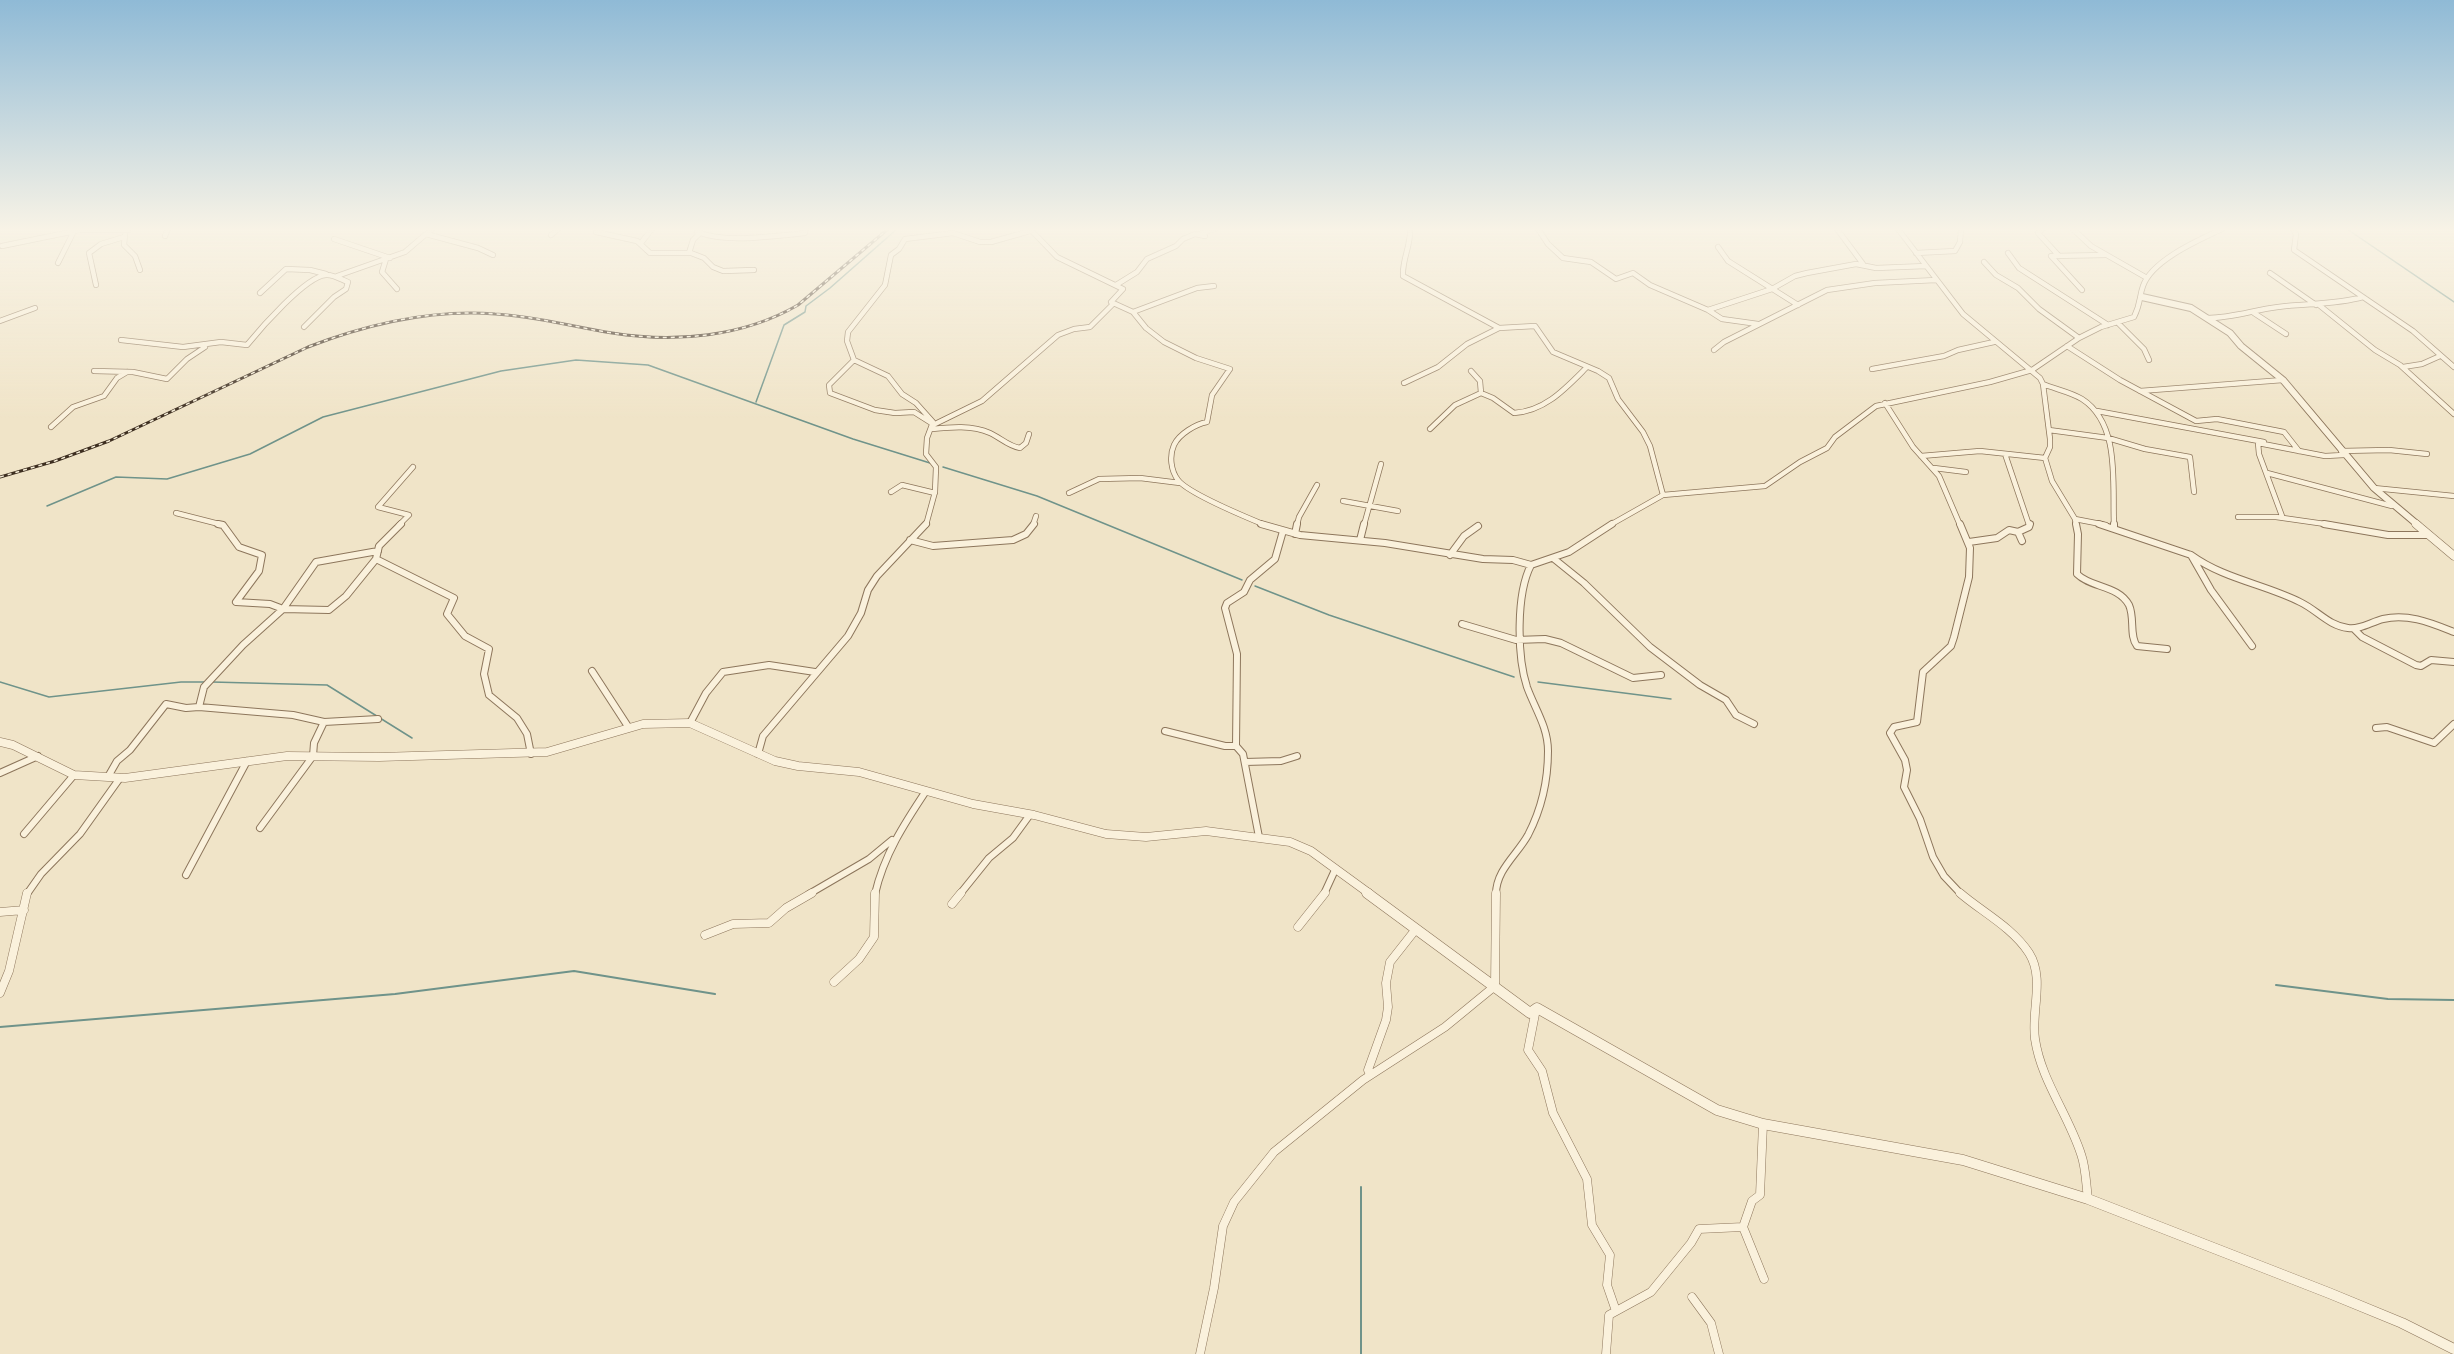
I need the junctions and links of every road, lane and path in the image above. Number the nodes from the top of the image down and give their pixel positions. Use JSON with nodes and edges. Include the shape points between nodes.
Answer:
{"nodes":[{"id":1,"x":300,"y":292,"type":"edge"},
{"id":2,"x":340,"y":292,"type":"edge"},
{"id":3,"x":879,"y":292,"type":"edge"},
{"id":4,"x":1120,"y":292,"type":"edge"},
{"id":5,"x":1186,"y":292,"type":"edge"},
{"id":6,"x":1433,"y":292,"type":"edge"},
{"id":7,"x":1667,"y":292,"type":"edge"},
{"id":8,"x":1761,"y":292,"type":"edge"},
{"id":9,"x":1777,"y":292,"type":"edge"},
{"id":10,"x":1823,"y":292,"type":"edge"},
{"id":11,"x":1946,"y":292,"type":"edge"},
{"id":12,"x":2022,"y":292,"type":"edge"},
{"id":13,"x":2056,"y":292,"type":"edge"},
{"id":14,"x":2142,"y":292,"type":"edge"},
{"id":15,"x":2298,"y":292,"type":"edge"},
{"id":16,"x":2357,"y":292,"type":"edge"},
{"id":17,"x":2142,"y":297,"type":"junction"},
{"id":18,"x":2363,"y":297,"type":"junction"},
{"id":19,"x":1113,"y":304,"type":"junction"},
{"id":20,"x":1798,"y":305,"type":"junction"},
{"id":21,"x":2317,"y":305,"type":"junction"},
{"id":22,"x":35,"y":308,"type":"dead end"},
{"id":23,"x":1708,"y":310,"type":"junction"},
{"id":24,"x":1133,"y":312,"type":"junction"},
{"id":25,"x":2254,"y":313,"type":"junction"},
{"id":26,"x":2208,"y":318,"type":"junction"},
{"id":27,"x":0,"y":321,"type":"edge"},
{"id":28,"x":2118,"y":323,"type":"junction"},
{"id":29,"x":1758,"y":324,"type":"junction"},
{"id":30,"x":2108,"y":326,"type":"junction"},
{"id":31,"x":304,"y":327,"type":"dead end"},
{"id":32,"x":1499,"y":328,"type":"junction"},
{"id":33,"x":2286,"y":334,"type":"dead end"},
{"id":34,"x":2079,"y":338,"type":"junction"},
{"id":35,"x":121,"y":340,"type":"dead end"},
{"id":36,"x":1994,"y":342,"type":"junction"},
{"id":37,"x":208,"y":345,"type":"junction"},
{"id":38,"x":2067,"y":346,"type":"junction"},
{"id":39,"x":1714,"y":350,"type":"dead end"},
{"id":40,"x":2440,"y":356,"type":"junction"},
{"id":41,"x":854,"y":360,"type":"junction"},
{"id":42,"x":2149,"y":360,"type":"dead end"},
{"id":43,"x":2403,"y":367,"type":"junction"},
{"id":44,"x":1586,"y":368,"type":"junction"},
{"id":45,"x":2454,"y":368,"type":"edge"},
{"id":46,"x":1872,"y":369,"type":"dead end"},
{"id":47,"x":2032,"y":370,"type":"junction"},
{"id":48,"x":94,"y":371,"type":"dead end"},
{"id":49,"x":127,"y":372,"type":"junction"},
{"id":50,"x":1471,"y":372,"type":"dead end"},
{"id":51,"x":2283,"y":380,"type":"junction"},
{"id":52,"x":1404,"y":383,"type":"dead end"},
{"id":53,"x":2043,"y":384,"type":"junction"},
{"id":54,"x":2140,"y":391,"type":"junction"},
{"id":55,"x":1481,"y":393,"type":"junction"},
{"id":56,"x":1885,"y":403,"type":"junction"},
{"id":57,"x":2097,"y":411,"type":"junction"},
{"id":58,"x":2454,"y":414,"type":"edge"},
{"id":59,"x":932,"y":426,"type":"junction"},
{"id":60,"x":51,"y":427,"type":"dead end"},
{"id":61,"x":1430,"y":429,"type":"dead end"},
{"id":62,"x":2049,"y":430,"type":"junction"},
{"id":63,"x":1029,"y":434,"type":"dead end"},
{"id":64,"x":2109,"y":438,"type":"junction"},
{"id":65,"x":2264,"y":442,"type":"junction"},
{"id":66,"x":2299,"y":451,"type":"junction"},
{"id":67,"x":2343,"y":453,"type":"junction"},
{"id":68,"x":2005,"y":454,"type":"junction"},
{"id":69,"x":2427,"y":454,"type":"dead end"},
{"id":70,"x":1921,"y":456,"type":"junction"},
{"id":71,"x":2045,"y":458,"type":"junction"},
{"id":72,"x":1381,"y":464,"type":"dead end"},
{"id":73,"x":413,"y":467,"type":"dead end"},
{"id":74,"x":1933,"y":468,"type":"junction"},
{"id":75,"x":1966,"y":472,"type":"dead end"},
{"id":76,"x":2267,"y":473,"type":"junction"},
{"id":77,"x":1180,"y":483,"type":"junction"},
{"id":78,"x":1317,"y":485,"type":"dead end"},
{"id":79,"x":2374,"y":488,"type":"junction"},
{"id":80,"x":891,"y":492,"type":"dead end"},
{"id":81,"x":2194,"y":492,"type":"dead end"},
{"id":82,"x":935,"y":493,"type":"junction"},
{"id":83,"x":1069,"y":493,"type":"dead end"},
{"id":84,"x":1663,"y":495,"type":"junction"},
{"id":85,"x":2454,"y":496,"type":"edge"},
{"id":86,"x":1343,"y":501,"type":"dead end"},
{"id":87,"x":1370,"y":506,"type":"junction"},
{"id":88,"x":2392,"y":506,"type":"junction"},
{"id":89,"x":1398,"y":511,"type":"dead end"},
{"id":90,"x":176,"y":513,"type":"dead end"},
{"id":91,"x":1036,"y":516,"type":"dead end"},
{"id":92,"x":2282,"y":516,"type":"junction"},
{"id":93,"x":2238,"y":517,"type":"dead end"},
{"id":94,"x":2074,"y":519,"type":"junction"},
{"id":95,"x":1478,"y":526,"type":"dead end"},
{"id":96,"x":2114,"y":528,"type":"junction"},
{"id":97,"x":1283,"y":531,"type":"junction"},
{"id":98,"x":2018,"y":532,"type":"junction"},
{"id":99,"x":1295,"y":534,"type":"junction"},
{"id":100,"x":2429,"y":535,"type":"junction"},
{"id":101,"x":910,"y":540,"type":"junction"},
{"id":102,"x":1360,"y":540,"type":"junction"},
{"id":103,"x":2022,"y":541,"type":"dead end"},
{"id":104,"x":1969,"y":542,"type":"junction"},
{"id":105,"x":378,"y":551,"type":"junction"},
{"id":106,"x":1450,"y":555,"type":"junction"},
{"id":107,"x":2191,"y":555,"type":"junction"},
{"id":108,"x":2454,"y":556,"type":"edge"},
{"id":109,"x":1553,"y":558,"type":"junction"},
{"id":110,"x":376,"y":559,"type":"junction"},
{"id":111,"x":1530,"y":565,"type":"junction"},
{"id":112,"x":283,"y":609,"type":"junction"},
{"id":113,"x":1462,"y":624,"type":"dead end"},
{"id":114,"x":2354,"y":629,"type":"junction"},
{"id":115,"x":2454,"y":632,"type":"edge"},
{"id":116,"x":1520,"y":640,"type":"junction"},
{"id":117,"x":2252,"y":646,"type":"dead end"},
{"id":118,"x":2167,"y":649,"type":"dead end"},
{"id":119,"x":2454,"y":662,"type":"edge"},
{"id":120,"x":592,"y":671,"type":"dead end"},
{"id":121,"x":815,"y":672,"type":"junction"},
{"id":122,"x":1660,"y":675,"type":"dead end"},
{"id":123,"x":199,"y":707,"type":"junction"},
{"id":124,"x":378,"y":719,"type":"dead end"},
{"id":125,"x":324,"y":722,"type":"junction"},
{"id":126,"x":690,"y":723,"type":"junction"},
{"id":127,"x":1754,"y":724,"type":"dead end"},
{"id":128,"x":2454,"y":724,"type":"edge"},
{"id":129,"x":629,"y":728,"type":"junction"},
{"id":130,"x":2376,"y":728,"type":"dead end"},
{"id":131,"x":1165,"y":731,"type":"dead end"},
{"id":132,"x":0,"y":742,"type":"edge"},
{"id":133,"x":1236,"y":746,"type":"junction"},
{"id":134,"x":531,"y":754,"type":"junction"},
{"id":135,"x":758,"y":754,"type":"junction"},
{"id":136,"x":38,"y":756,"type":"junction"},
{"id":137,"x":313,"y":756,"type":"junction"},
{"id":138,"x":1297,"y":756,"type":"dead end"},
{"id":139,"x":247,"y":760,"type":"junction"},
{"id":140,"x":1245,"y":762,"type":"junction"},
{"id":141,"x":0,"y":773,"type":"edge"},
{"id":142,"x":74,"y":775,"type":"junction"},
{"id":143,"x":109,"y":775,"type":"junction"},
{"id":144,"x":120,"y":778,"type":"junction"},
{"id":145,"x":926,"y":791,"type":"junction"},
{"id":146,"x":1029,"y":816,"type":"junction"},
{"id":147,"x":260,"y":828,"type":"dead end"},
{"id":148,"x":24,"y":834,"type":"dead end"},
{"id":149,"x":1259,"y":837,"type":"junction"},
{"id":150,"x":894,"y":838,"type":"junction"},
{"id":151,"x":1335,"y":870,"type":"junction"},
{"id":152,"x":186,"y":874,"type":"dead end"},
{"id":153,"x":952,"y":904,"type":"dead end"},
{"id":154,"x":24,"y":910,"type":"junction"},
{"id":155,"x":0,"y":912,"type":"edge"},
{"id":156,"x":1298,"y":927,"type":"dead end"},
{"id":157,"x":1416,"y":929,"type":"junction"},
{"id":158,"x":705,"y":935,"type":"dead end"},
{"id":159,"x":834,"y":982,"type":"dead end"},
{"id":160,"x":1495,"y":986,"type":"junction"},
{"id":161,"x":0,"y":993,"type":"edge"},
{"id":162,"x":1537,"y":1008,"type":"junction"},
{"id":163,"x":1370,"y":1076,"type":"junction"},
{"id":164,"x":1763,"y":1124,"type":"junction"},
{"id":165,"x":2088,"y":1199,"type":"junction"},
{"id":166,"x":1743,"y":1227,"type":"junction"},
{"id":167,"x":1764,"y":1279,"type":"dead end"},
{"id":168,"x":1692,"y":1297,"type":"dead end"},
{"id":169,"x":1616,"y":1311,"type":"junction"},
{"id":170,"x":2454,"y":1349,"type":"edge"},
{"id":171,"x":1200,"y":1354,"type":"edge"},
{"id":172,"x":1606,"y":1354,"type":"edge"},
{"id":173,"x":1719,"y":1354,"type":"edge"}],
"edges":[{"from":1,"to":37,"type":"street","via":[[274,313],[247,345]]},
{"from":2,"to":31,"type":"street"},
{"from":3,"to":41,"type":"street","via":[[848,332]]},
{"from":4,"to":19,"type":"street","via":[[1110,301]]},
{"from":5,"to":24,"type":"street"},
{"from":6,"to":32,"type":"street"},
{"from":7,"to":23,"type":"street"},
{"from":8,"to":23,"type":"street"},
{"from":9,"to":20,"type":"street"},
{"from":10,"to":20,"type":"street"},
{"from":11,"to":36,"type":"street"},
{"from":12,"to":34,"type":"street"},
{"from":13,"to":30,"type":"street"},
{"from":14,"to":17,"type":"street"},
{"from":15,"to":21,"type":"street"},
{"from":16,"to":18,"type":"street"},
{"from":17,"to":26,"type":"street","via":[[2183,305]]},
{"from":17,"to":28,"type":"street","via":[[2134,317]]},
{"from":18,"to":21,"type":"street","via":[[2342,304]]},
{"from":18,"to":40,"type":"street","via":[[2413,331]]},
{"from":19,"to":24,"type":"street"},
{"from":19,"to":59,"type":"street","via":[[1090,327],[1058,336],[976,405]]},
{"from":20,"to":29,"type":"street"},
{"from":21,"to":25,"type":"street"},
{"from":21,"to":43,"type":"street","via":[[2374,350]]},
{"from":22,"to":27,"type":"street"},
{"from":23,"to":29,"type":"street","via":[[1722,318]]},
{"from":24,"to":77,"type":"street","via":[[1164,342],[1230,369],[1212,395],[1207,422],[1196,424],[1174,444],[1171,463]]},
{"from":25,"to":26,"type":"street"},
{"from":25,"to":33,"type":"street"},
{"from":26,"to":51,"type":"street"},
{"from":28,"to":30,"type":"street"},
{"from":28,"to":42,"type":"street","via":[[2145,350]]},
{"from":29,"to":39,"type":"street"},
{"from":30,"to":34,"type":"street"},
{"from":32,"to":44,"type":"street","via":[[1539,328],[1552,351]]},
{"from":32,"to":52,"type":"street","via":[[1467,344],[1438,367]]},
{"from":34,"to":38,"type":"street"},
{"from":35,"to":37,"type":"street","via":[[183,347]]},
{"from":36,"to":46,"type":"street"},
{"from":36,"to":47,"type":"street"},
{"from":37,"to":49,"type":"street","via":[[167,379]]},
{"from":38,"to":47,"type":"street"},
{"from":38,"to":54,"type":"street"},
{"from":40,"to":43,"type":"street"},
{"from":40,"to":45,"type":"street"},
{"from":41,"to":59,"type":"street","via":[[888,376],[902,394],[930,416]]},
{"from":41,"to":59,"type":"street","via":[[829,385],[830,393],[875,410],[914,411]]},
{"from":43,"to":58,"type":"street"},
{"from":44,"to":55,"type":"street","via":[[1553,399],[1520,413]]},
{"from":44,"to":84,"type":"street","via":[[1610,377],[1615,394],[1646,437],[1656,460]]},
{"from":47,"to":53,"type":"street"},
{"from":47,"to":56,"type":"street"},
{"from":48,"to":49,"type":"street"},
{"from":49,"to":60,"type":"street","via":[[99,399],[73,407]]},
{"from":50,"to":55,"type":"street","via":[[1480,381]]},
{"from":51,"to":54,"type":"street"},
{"from":51,"to":67,"type":"street"},
{"from":53,"to":57,"type":"street","via":[[2085,401]]},
{"from":53,"to":62,"type":"street"},
{"from":54,"to":66,"type":"street","via":[[2196,421],[2217,419],[2284,432]]},
{"from":55,"to":61,"type":"street","via":[[1455,405]]},
{"from":56,"to":70,"type":"street"},
{"from":56,"to":84,"type":"street","via":[[1871,408],[1827,448],[1766,486]]},
{"from":57,"to":64,"type":"street"},
{"from":57,"to":65,"type":"street"},
{"from":59,"to":63,"type":"street","via":[[978,430],[1020,448]]},
{"from":59,"to":82,"type":"street","via":[[926,454],[936,467]]},
{"from":62,"to":64,"type":"street"},
{"from":62,"to":71,"type":"street","via":[[2050,447]]},
{"from":64,"to":81,"type":"street","via":[[2190,458]]},
{"from":64,"to":96,"type":"street"},
{"from":65,"to":66,"type":"street"},
{"from":65,"to":76,"type":"street","via":[[2258,443],[2257,449]]},
{"from":66,"to":67,"type":"street","via":[[2325,456]]},
{"from":67,"to":69,"type":"street","via":[[2389,450]]},
{"from":67,"to":79,"type":"street"},
{"from":68,"to":70,"type":"street","via":[[1965,451]]},
{"from":68,"to":71,"type":"street"},
{"from":68,"to":98,"type":"street","via":[[2030,522],[2029,527]]},
{"from":70,"to":74,"type":"street"},
{"from":71,"to":94,"type":"street","via":[[2052,481]]},
{"from":72,"to":87,"type":"street"},
{"from":73,"to":105,"type":"street","via":[[378,507],[409,515]]},
{"from":74,"to":75,"type":"street"},
{"from":74,"to":104,"type":"street"},
{"from":76,"to":88,"type":"street"},
{"from":76,"to":92,"type":"street"},
{"from":77,"to":83,"type":"street","via":[[1140,478],[1099,479]]},
{"from":77,"to":97,"type":"street","via":[[1230,510]]},
{"from":78,"to":99,"type":"street","via":[[1299,517]]},
{"from":79,"to":85,"type":"street"},
{"from":79,"to":88,"type":"street"},
{"from":80,"to":82,"type":"street","via":[[902,484]]},
{"from":82,"to":101,"type":"street","via":[[926,525]]},
{"from":84,"to":109,"type":"street"},
{"from":86,"to":87,"type":"street"},
{"from":87,"to":89,"type":"street"},
{"from":87,"to":102,"type":"street"},
{"from":88,"to":100,"type":"street"},
{"from":90,"to":112,"type":"street","via":[[222,525],[239,547],[262,555],[259,571],[236,602],[270,604]]},
{"from":91,"to":101,"type":"street","via":[[1034,527],[1013,540],[933,546]]},
{"from":92,"to":93,"type":"street"},
{"from":92,"to":100,"type":"street","via":[[2382,534]]},
{"from":94,"to":96,"type":"street"},
{"from":94,"to":118,"type":"street","via":[[2079,577],[2124,597],[2130,604],[2137,646]]},
{"from":95,"to":106,"type":"street","via":[[1464,536]]},
{"from":96,"to":107,"type":"street"},
{"from":97,"to":99,"type":"street"},
{"from":97,"to":133,"type":"street","via":[[1275,559],[1225,608],[1237,654]]},
{"from":98,"to":103,"type":"street"},
{"from":98,"to":104,"type":"street","via":[[2009,530],[1997,538]]},
{"from":99,"to":102,"type":"street"},
{"from":100,"to":108,"type":"street"},
{"from":101,"to":121,"type":"street","via":[[877,576],[848,636]]},
{"from":102,"to":106,"type":"street"},
{"from":104,"to":165,"type":"street","via":[[1969,577],[1951,646],[1923,672],[1917,722],[1894,727],[1890,733],[1907,768],[1905,790],[1940,872],[1967,900],[2021,943],[2037,969],[2032,1017],[2038,1056],[2081,1155]]},
{"from":105,"to":110,"type":"street"},
{"from":105,"to":112,"type":"street","via":[[316,562]]},
{"from":106,"to":111,"type":"street"},
{"from":107,"to":114,"type":"street","via":[[2201,564],[2301,602],[2338,626]]},
{"from":107,"to":117,"type":"street","via":[[2199,576]]},
{"from":109,"to":111,"type":"street"},
{"from":109,"to":127,"type":"street","via":[[1650,647],[1726,700],[1736,715]]},
{"from":110,"to":112,"type":"street","via":[[346,596],[329,610]]},
{"from":110,"to":134,"type":"street","via":[[454,598],[447,614],[465,636],[489,648],[484,674],[489,695],[517,718],[527,734]]},
{"from":111,"to":116,"type":"street","via":[[1524,586]]},
{"from":112,"to":123,"type":"street","via":[[204,687]]},
{"from":113,"to":116,"type":"street"},
{"from":114,"to":115,"type":"street","via":[[2405,617]]},
{"from":114,"to":119,"type":"street","via":[[2356,634],[2411,663],[2421,666],[2431,660]]},
{"from":116,"to":122,"type":"street","via":[[1548,640],[1569,646],[1622,676],[1637,680]]},
{"from":116,"to":160,"type":"street","via":[[1524,677],[1546,723],[1547,770],[1527,837],[1502,868],[1496,882]]},
{"from":120,"to":129,"type":"street"},
{"from":121,"to":126,"type":"street","via":[[769,665],[723,672]]},
{"from":121,"to":135,"type":"street","via":[[763,736]]},
{"from":123,"to":125,"type":"street","via":[[221,712],[259,711]]},
{"from":123,"to":143,"type":"street","via":[[166,704]]},
{"from":124,"to":125,"type":"street"},
{"from":125,"to":137,"type":"street","via":[[314,743]]},
{"from":126,"to":129,"type":"street","via":[[658,722]]},
{"from":126,"to":135,"type":"street"},
{"from":128,"to":130,"type":"street","via":[[2434,743],[2393,729]]},
{"from":129,"to":134,"type":"street","via":[[566,748]]},
{"from":131,"to":133,"type":"street"},
{"from":132,"to":136,"type":"street"},
{"from":133,"to":140,"type":"street"},
{"from":134,"to":137,"type":"street"},
{"from":135,"to":145,"type":"street","via":[[798,766],[859,772]]},
{"from":136,"to":141,"type":"street"},
{"from":136,"to":142,"type":"street"},
{"from":137,"to":139,"type":"street"},
{"from":137,"to":147,"type":"street"},
{"from":138,"to":140,"type":"street","via":[[1281,761]]},
{"from":139,"to":144,"type":"street"},
{"from":139,"to":152,"type":"street"},
{"from":140,"to":149,"type":"street"},
{"from":142,"to":143,"type":"street"},
{"from":142,"to":148,"type":"street"},
{"from":143,"to":144,"type":"street"},
{"from":144,"to":154,"type":"street","via":[[79,836],[38,879],[24,901]]},
{"from":145,"to":146,"type":"street"},
{"from":145,"to":150,"type":"street"},
{"from":146,"to":149,"type":"street","via":[[1106,834],[1146,837],[1206,831]]},
{"from":146,"to":153,"type":"street"},
{"from":149,"to":151,"type":"street","via":[[1300,846]]},
{"from":150,"to":158,"type":"street","via":[[869,859],[786,908],[769,923],[734,924]]},
{"from":150,"to":159,"type":"street","via":[[879,871],[871,914],[874,937],[859,959]]},
{"from":151,"to":156,"type":"street","via":[[1323,897]]},
{"from":151,"to":157,"type":"street"},
{"from":154,"to":155,"type":"street"},
{"from":154,"to":161,"type":"street"},
{"from":157,"to":160,"type":"street"},
{"from":157,"to":163,"type":"street","via":[[1390,962],[1386,1020],[1368,1070]]},
{"from":160,"to":162,"type":"street","via":[[1530,1013]]},
{"from":160,"to":163,"type":"street","via":[[1444,1027]]},
{"from":162,"to":164,"type":"street","via":[[1718,1110]]},
{"from":162,"to":169,"type":"street","via":[[1528,1050],[1542,1071],[1553,1113],[1587,1179],[1592,1225],[1610,1255],[1607,1285]]},
{"from":163,"to":171,"type":"street","via":[[1274,1152],[1234,1202],[1223,1226]]},
{"from":164,"to":165,"type":"street","via":[[1963,1160]]},
{"from":164,"to":166,"type":"street","via":[[1760,1195],[1752,1201]]},
{"from":165,"to":170,"type":"street","via":[[2402,1323]]},
{"from":166,"to":167,"type":"street"},
{"from":166,"to":169,"type":"street","via":[[1699,1229],[1651,1292]]},
{"from":168,"to":173,"type":"street","via":[[1708,1313]]},
{"from":169,"to":172,"type":"street","via":[[1609,1315]]}]}
